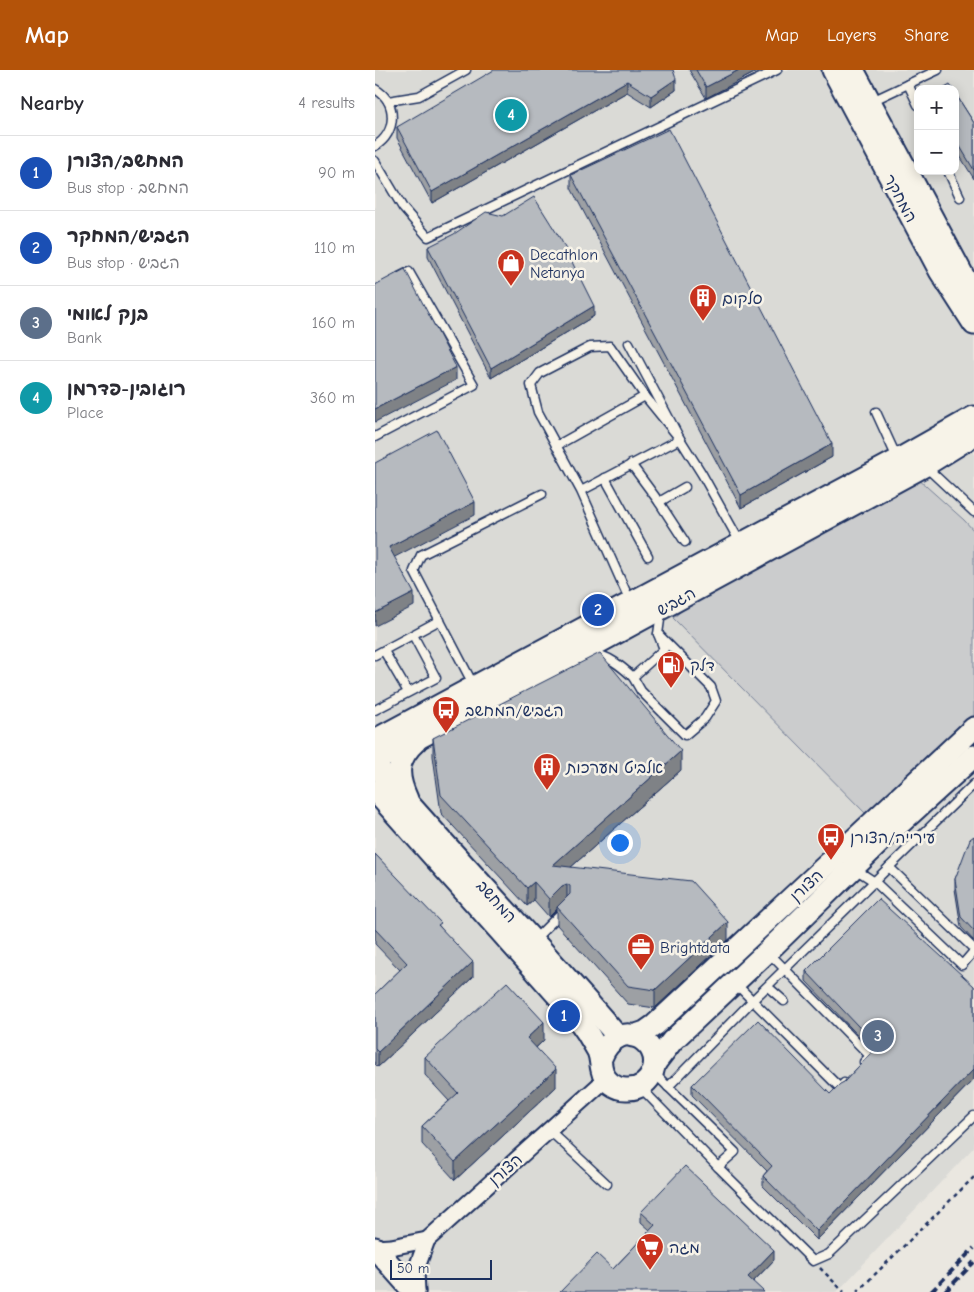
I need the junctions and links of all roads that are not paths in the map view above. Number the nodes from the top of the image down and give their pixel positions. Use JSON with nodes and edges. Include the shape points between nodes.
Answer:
{"nodes":[{"id":1,"x":466,"y":70,"type":"edge"},
{"id":2,"x":777,"y":70,"type":"edge"},
{"id":3,"x":833,"y":70,"type":"edge"},
{"id":4,"x":853,"y":70,"type":"edge"},
{"id":5,"x":938,"y":70,"type":"edge"},
{"id":6,"x":908,"y":84,"type":"junction"},
{"id":7,"x":375,"y":89,"type":"edge"},
{"id":8,"x":914,"y":97,"type":"edge"},
{"id":9,"x":388,"y":101,"type":"junction"},
{"id":10,"x":870,"y":102,"type":"junction"},
{"id":11,"x":375,"y":146,"type":"edge"},
{"id":12,"x":375,"y":161,"type":"edge"},
{"id":13,"x":950,"y":175,"type":"edge"},
{"id":14,"x":959,"y":197,"type":"dead end"},
{"id":15,"x":392,"y":280,"type":"edge"},
{"id":16,"x":974,"y":296,"type":"edge"},
{"id":17,"x":974,"y":324,"type":"edge"},
{"id":18,"x":629,"y":342,"type":"dead end"},
{"id":19,"x":645,"y":396,"type":"junction"},
{"id":20,"x":876,"y":412,"type":"dead end"},
{"id":21,"x":974,"y":417,"type":"edge"},
{"id":22,"x":974,"y":435,"type":"edge"},
{"id":23,"x":375,"y":437,"type":"edge"},
{"id":24,"x":680,"y":439,"type":"junction"},
{"id":25,"x":556,"y":446,"type":"junction"},
{"id":26,"x":911,"y":459,"type":"junction"},
{"id":27,"x":631,"y":464,"type":"junction"},
{"id":28,"x":605,"y":478,"type":"junction"},
{"id":29,"x":685,"y":487,"type":"dead end"},
{"id":30,"x":581,"y":491,"type":"junction"},
{"id":31,"x":542,"y":494,"type":"dead end"},
{"id":32,"x":659,"y":502,"type":"junction"},
{"id":33,"x":974,"y":512,"type":"edge"},
{"id":34,"x":685,"y":542,"type":"dead end"},
{"id":35,"x":741,"y":544,"type":"junction"},
{"id":36,"x":648,"y":556,"type":"dead end"},
{"id":37,"x":631,"y":603,"type":"junction"},
{"id":38,"x":662,"y":608,"type":"junction"},
{"id":39,"x":440,"y":620,"type":"junction"},
{"id":40,"x":658,"y":634,"type":"junction"},
{"id":41,"x":413,"y":635,"type":"junction"},
{"id":42,"x":384,"y":650,"type":"junction"},
{"id":43,"x":583,"y":651,"type":"junction"},
{"id":44,"x":375,"y":655,"type":"edge"},
{"id":45,"x":633,"y":677,"type":"junction"},
{"id":46,"x":408,"y":692,"type":"junction"},
{"id":47,"x":478,"y":695,"type":"junction"},
{"id":48,"x":375,"y":710,"type":"edge"},
{"id":49,"x":974,"y":728,"type":"edge"},
{"id":50,"x":419,"y":738,"type":"junction"},
{"id":51,"x":375,"y":740,"type":"edge"},
{"id":52,"x":974,"y":756,"type":"edge"},
{"id":53,"x":375,"y":763,"type":"edge"},
{"id":54,"x":974,"y":784,"type":"edge"},
{"id":55,"x":375,"y":791,"type":"edge"},
{"id":56,"x":410,"y":806,"type":"junction"},
{"id":57,"x":878,"y":830,"type":"junction"},
{"id":58,"x":889,"y":867,"type":"junction"},
{"id":59,"x":853,"y":868,"type":"junction"},
{"id":60,"x":875,"y":882,"type":"junction"},
{"id":61,"x":566,"y":908,"type":"edge"},
{"id":62,"x":533,"y":940,"type":"junction"},
{"id":63,"x":974,"y":950,"type":"edge"},
{"id":64,"x":768,"y":951,"type":"junction"},
{"id":65,"x":786,"y":970,"type":"junction"},
{"id":66,"x":734,"y":983,"type":"junction"},
{"id":67,"x":768,"y":986,"type":"junction"},
{"id":68,"x":753,"y":1001,"type":"junction"},
{"id":69,"x":784,"y":1002,"type":"dead end"},
{"id":70,"x":626,"y":1036,"type":"junction"},
{"id":71,"x":601,"y":1058,"type":"junction"},
{"id":72,"x":654,"y":1078,"type":"junction"},
{"id":73,"x":606,"y":1079,"type":"junction"},
{"id":74,"x":974,"y":1116,"type":"edge"},
{"id":75,"x":548,"y":1129,"type":"junction"},
{"id":76,"x":718,"y":1167,"type":"junction"},
{"id":77,"x":607,"y":1184,"type":"dead end"},
{"id":78,"x":427,"y":1240,"type":"junction"},
{"id":79,"x":375,"y":1248,"type":"edge"},
{"id":80,"x":415,"y":1292,"type":"edge"}],
"edges":[{"from":1,"to":9,"type":"lane","via":[[419,96]]},
{"from":2,"to":12,"type":"lane","via":[[429,238],[403,208]]},
{"from":3,"to":17,"type":"street","name":"המחקר","via":[[940,271]]},
{"from":4,"to":10,"type":"street","name":"המחקר"},
{"from":5,"to":6,"type":"lane"},
{"from":6,"to":8,"type":"lane"},
{"from":6,"to":10,"type":"lane"},
{"from":7,"to":9,"type":"lane"},
{"from":9,"to":11,"type":"lane","via":[[393,120],[385,138]]},
{"from":10,"to":16,"type":"street","name":"המחקר"},
{"from":13,"to":14,"type":"lane"},
{"from":15,"to":23,"type":"lane","via":[[409,272],[474,384]]},
{"from":18,"to":24,"type":"lane"},
{"from":19,"to":24,"type":"lane"},
{"from":19,"to":25,"type":"lane"},
{"from":19,"to":25,"type":"lane","via":[[610,346],[590,347],[540,373],[531,385],[538,412]]},
{"from":20,"to":26,"type":"lane"},
{"from":21,"to":26,"type":"street","name":"הגביש"},
{"from":22,"to":26,"type":"street","name":"הגביש"},
{"from":24,"to":27,"type":"lane"},
{"from":24,"to":35,"type":"lane"},
{"from":25,"to":30,"type":"lane"},
{"from":26,"to":33,"type":"lane"},
{"from":26,"to":35,"type":"street","name":"הגביש"},
{"from":26,"to":38,"type":"street","name":"הגביש"},
{"from":27,"to":28,"type":"lane"},
{"from":27,"to":32,"type":"lane"},
{"from":28,"to":30,"type":"lane"},
{"from":28,"to":36,"type":"lane"},
{"from":29,"to":32,"type":"lane"},
{"from":30,"to":37,"type":"lane"},
{"from":31,"to":39,"type":"lane","via":[[421,555],[414,571]]},
{"from":32,"to":34,"type":"lane"},
{"from":35,"to":37,"type":"street","name":"הגביש"},
{"from":37,"to":47,"type":"street","name":"הגביש"},
{"from":38,"to":40,"type":"lane"},
{"from":38,"to":43,"type":"street","name":"הגביש"},
{"from":39,"to":41,"type":"lane"},
{"from":39,"to":47,"type":"lane"},
{"from":40,"to":45,"type":"lane","via":[[664,649]]},
{"from":40,"to":45,"type":"lane","via":[[711,687],[716,701],[705,718],[685,735],[641,692]]},
{"from":41,"to":42,"type":"lane"},
{"from":41,"to":46,"type":"lane","via":[[436,678]]},
{"from":42,"to":44,"type":"lane"},
{"from":42,"to":46,"type":"lane"},
{"from":43,"to":45,"type":"lane","via":[[603,655]]},
{"from":43,"to":47,"type":"street","name":"הגביש"},
{"from":46,"to":48,"type":"lane"},
{"from":47,"to":50,"type":"street","name":"הגביש"},
{"from":47,"to":51,"type":"street","name":"הגביש"},
{"from":49,"to":57,"type":"street","name":"הצורן"},
{"from":50,"to":53,"type":"street","name":"הגביש"},
{"from":50,"to":56,"type":"street","via":[[401,763],[401,784]]},
{"from":52,"to":57,"type":"street","name":"הצורן"},
{"from":53,"to":56,"type":"street","name":"המחשב"},
{"from":54,"to":58,"type":"lane"},
{"from":55,"to":71,"type":"street","name":"המחשב","via":[[575,1015]]},
{"from":56,"to":62,"type":"street","name":"המחשב"},
{"from":57,"to":59,"type":"street","name":"הצורן"},
{"from":57,"to":70,"type":"street","name":"הצורן","via":[[655,1025],[645,1032]]},
{"from":58,"to":60,"type":"lane"},
{"from":58,"to":63,"type":"lane"},
{"from":59,"to":60,"type":"lane"},
{"from":59,"to":64,"type":"street","name":"הצורן"},
{"from":60,"to":63,"type":"lane","via":[[962,965]]},
{"from":60,"to":65,"type":"lane"},
{"from":61,"to":62,"type":"lane"},
{"from":62,"to":70,"type":"street","name":"המחשב"},
{"from":64,"to":65,"type":"lane"},
{"from":64,"to":66,"type":"street","name":"הצורן"},
{"from":65,"to":67,"type":"lane"},
{"from":65,"to":68,"type":"lane","via":[[870,1056],[840,1088]]},
{"from":66,"to":68,"type":"lane"},
{"from":66,"to":72,"type":"street","name":"הצורן","via":[[671,1041]]},
{"from":67,"to":68,"type":"lane"},
{"from":67,"to":69,"type":"lane"},
{"from":68,"to":72,"type":"lane"},
{"from":70,"to":71,"type":"street","via":[[610,1042]]},
{"from":70,"to":72,"type":"street","via":[[649,1045],[653,1053]]},
{"from":71,"to":73,"type":"street"},
{"from":72,"to":73,"type":"street","via":[[628,1090]]},
{"from":72,"to":76,"type":"lane"},
{"from":72,"to":76,"type":"lane","via":[[735,1152]]},
{"from":73,"to":75,"type":"street","name":"הצורן"},
{"from":74,"to":76,"type":"lane","via":[[829,1254],[813,1261]]},
{"from":75,"to":77,"type":"lane"},
{"from":75,"to":78,"type":"street","name":"הצורן"},
{"from":78,"to":79,"type":"street"},
{"from":78,"to":80,"type":"street","name":"הצורן","via":[[416,1270]]},
{"from":79,"to":80,"type":"street"}]}
